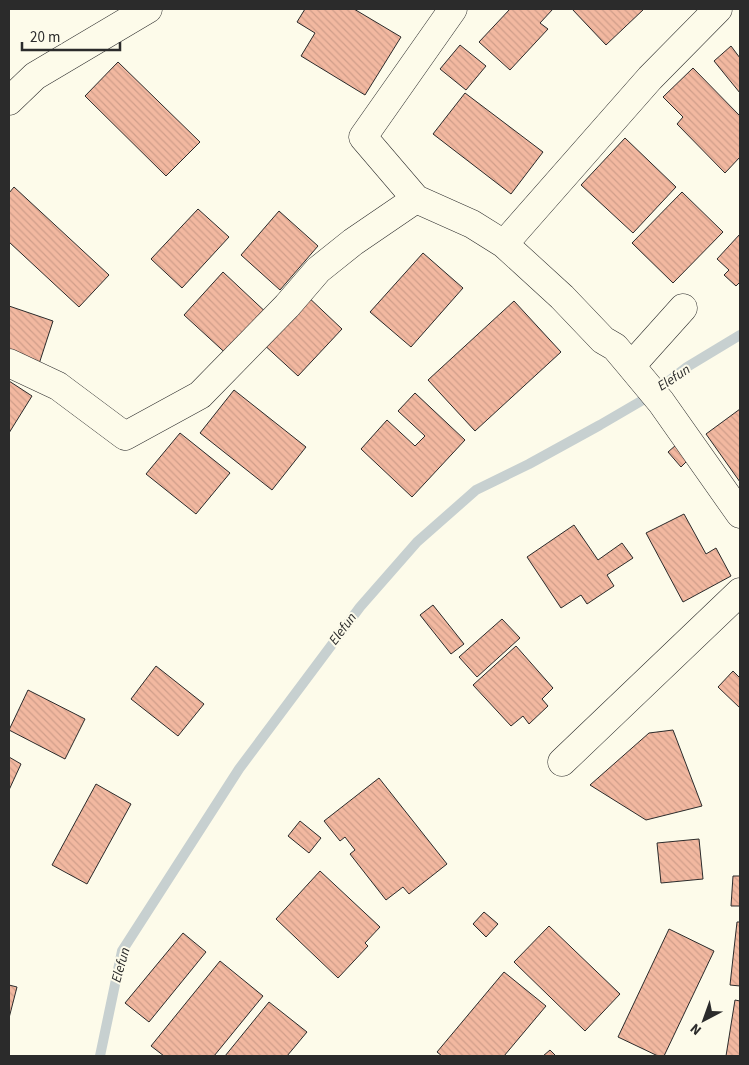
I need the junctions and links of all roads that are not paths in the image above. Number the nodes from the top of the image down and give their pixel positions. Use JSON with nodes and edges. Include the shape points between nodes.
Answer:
{"nodes":[{"id":1,"x":148,"y":9,"type":"edge"},
{"id":2,"x":453,"y":9,"type":"edge"},
{"id":3,"x":718,"y":9,"type":"edge"},
{"id":4,"x":9,"y":101,"type":"edge"},
{"id":5,"x":416,"y":199,"type":"junction"},
{"id":6,"x":504,"y":244,"type":"junction"},
{"id":7,"x":683,"y":308,"type":"dead end"},
{"id":8,"x":9,"y":363,"type":"edge"},
{"id":9,"x":645,"y":383,"type":"junction"},
{"id":10,"x":740,"y":514,"type":"edge"},
{"id":11,"x":740,"y":592,"type":"edge"},
{"id":12,"x":562,"y":762,"type":"dead end"}],
"edges":[{"from":1,"to":4,"type":"street","via":[[35,76]]},
{"from":2,"to":5,"type":"street","via":[[363,137]]},
{"from":3,"to":6,"type":"street","via":[[650,78]]},
{"from":5,"to":6,"type":"street","via":[[472,224]]},
{"from":5,"to":8,"type":"street","via":[[318,270],[200,395],[125,436],[58,386]]},
{"from":6,"to":9,"type":"street","via":[[603,340],[615,347]]},
{"from":7,"to":9,"type":"street"},
{"from":9,"to":10,"type":"street"},
{"from":11,"to":12,"type":"street"}]}
